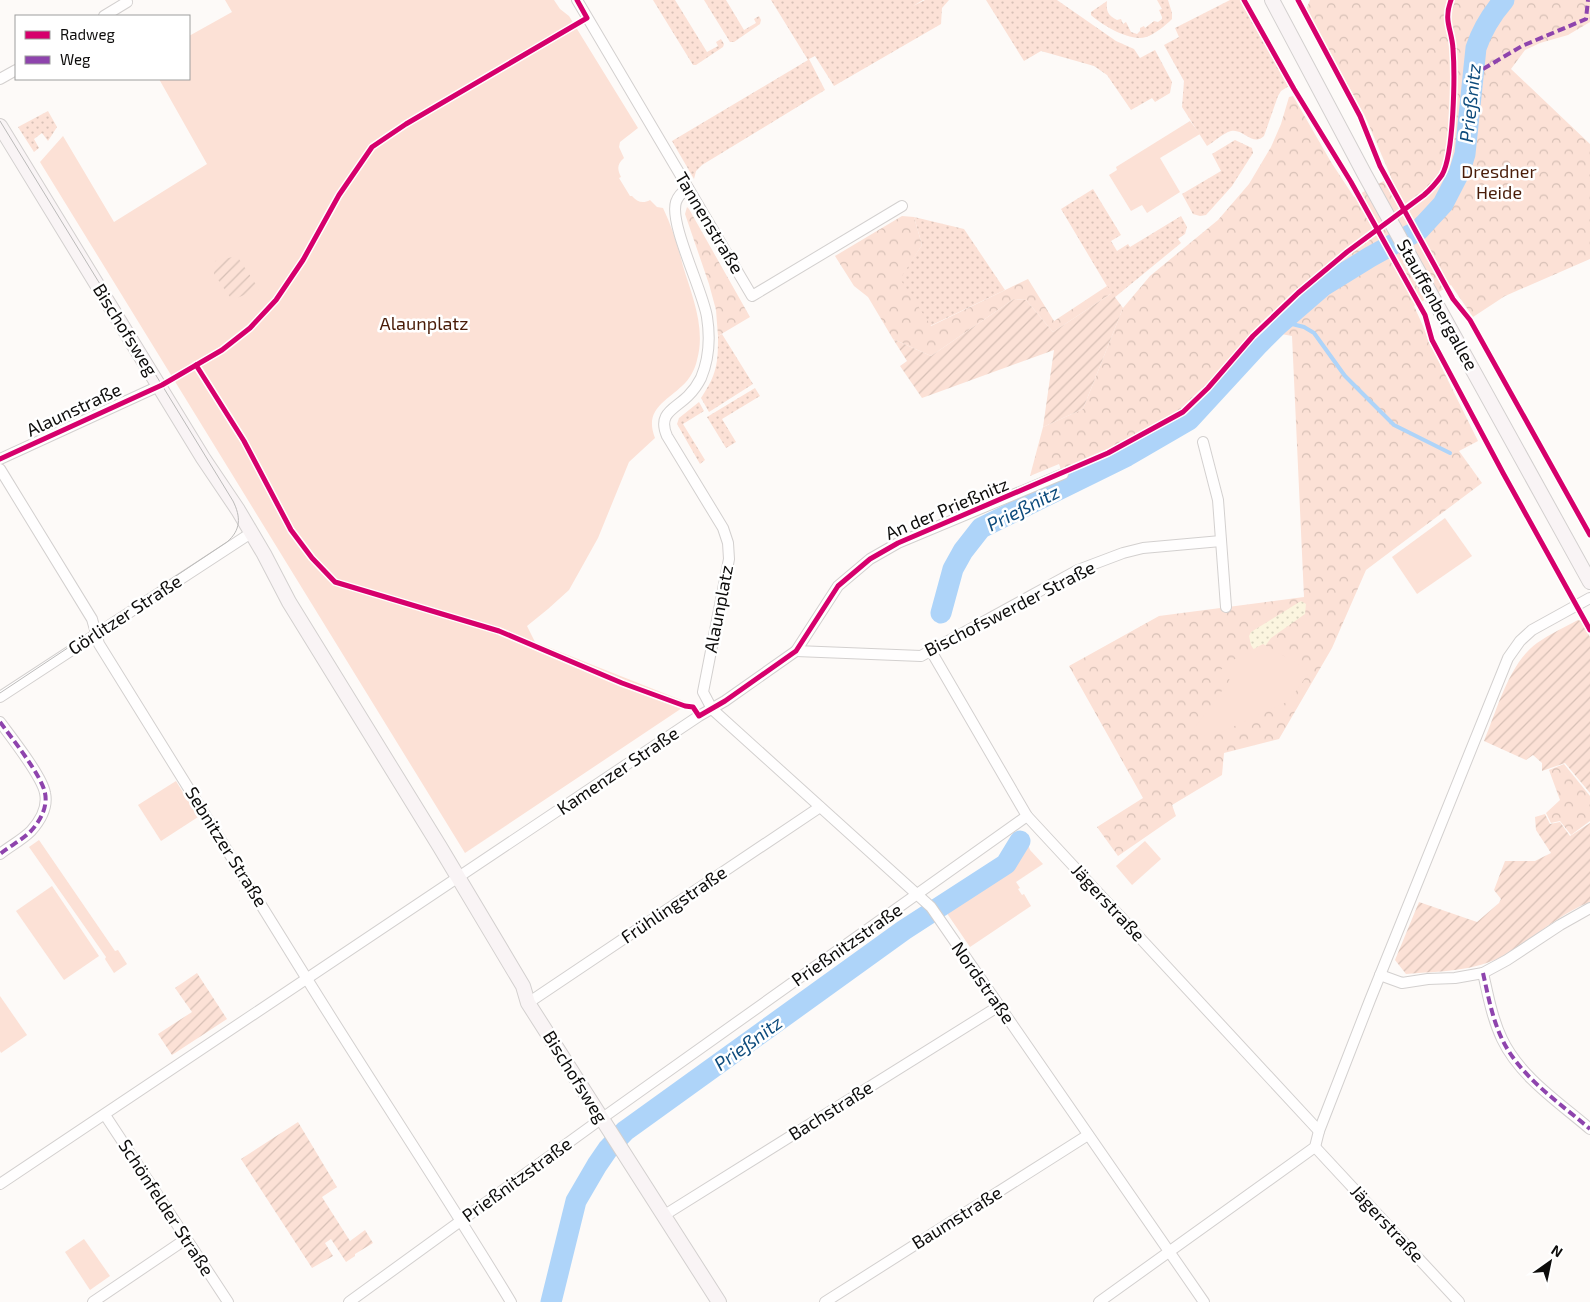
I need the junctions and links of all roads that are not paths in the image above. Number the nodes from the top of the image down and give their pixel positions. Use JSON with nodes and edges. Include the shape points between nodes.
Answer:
{"nodes":[{"id":1,"x":576,"y":0,"type":"edge"},
{"id":2,"x":1272,"y":0,"type":"edge"},
{"id":3,"x":127,"y":1,"type":"edge"},
{"id":4,"x":106,"y":15,"type":"edge"},
{"id":5,"x":15,"y":71,"type":"edge"},
{"id":6,"x":0,"y":79,"type":"edge"},
{"id":7,"x":0,"y":126,"type":"edge"},
{"id":8,"x":688,"y":188,"type":"junction"},
{"id":9,"x":902,"y":206,"type":"dead end"},
{"id":10,"x":159,"y":386,"type":"junction"},
{"id":11,"x":1203,"y":442,"type":"dead end"},
{"id":12,"x":0,"y":458,"type":"edge"},
{"id":13,"x":0,"y":469,"type":"edge"},
{"id":14,"x":1062,"y":474,"type":"dead end"},
{"id":15,"x":251,"y":533,"type":"junction"},
{"id":16,"x":1221,"y":541,"type":"junction"},
{"id":17,"x":1590,"y":582,"type":"edge"},
{"id":18,"x":1590,"y":598,"type":"edge"},
{"id":19,"x":1226,"y":607,"type":"dead end"},
{"id":20,"x":96,"y":634,"type":"junction"},
{"id":21,"x":796,"y":651,"type":"junction"},
{"id":22,"x":931,"y":651,"type":"junction"},
{"id":23,"x":0,"y":697,"type":"edge"},
{"id":24,"x":712,"y":709,"type":"junction"},
{"id":25,"x":0,"y":722,"type":"edge"},
{"id":26,"x":820,"y":807,"type":"junction"},
{"id":27,"x":1027,"y":816,"type":"junction"},
{"id":28,"x":0,"y":854,"type":"edge"},
{"id":29,"x":458,"y":878,"type":"junction"},
{"id":30,"x":918,"y":895,"type":"junction"},
{"id":31,"x":1590,"y":908,"type":"edge"},
{"id":32,"x":1483,"y":973,"type":"junction"},
{"id":33,"x":1380,"y":974,"type":"junction"},
{"id":34,"x":308,"y":980,"type":"junction"},
{"id":35,"x":528,"y":1003,"type":"junction"},
{"id":36,"x":999,"y":1006,"type":"junction"},
{"id":37,"x":104,"y":1115,"type":"junction"},
{"id":38,"x":601,"y":1119,"type":"junction"},
{"id":39,"x":1590,"y":1129,"type":"edge"},
{"id":40,"x":1319,"y":1131,"type":"junction"},
{"id":41,"x":1088,"y":1135,"type":"junction"},
{"id":42,"x":1315,"y":1147,"type":"junction"},
{"id":43,"x":0,"y":1184,"type":"edge"},
{"id":44,"x":664,"y":1216,"type":"junction"},
{"id":45,"x":461,"y":1220,"type":"junction"},
{"id":46,"x":186,"y":1239,"type":"junction"},
{"id":47,"x":1170,"y":1250,"type":"junction"},
{"id":48,"x":93,"y":1302,"type":"edge"},
{"id":49,"x":228,"y":1302,"type":"edge"},
{"id":50,"x":349,"y":1302,"type":"edge"},
{"id":51,"x":511,"y":1302,"type":"edge"},
{"id":52,"x":719,"y":1302,"type":"edge"},
{"id":53,"x":825,"y":1302,"type":"edge"},
{"id":54,"x":1099,"y":1302,"type":"edge"},
{"id":55,"x":1204,"y":1302,"type":"edge"},
{"id":56,"x":1459,"y":1302,"type":"edge"}],
"edges":[{"from":1,"to":8,"type":"street","name":"Tannenstraße"},
{"from":2,"to":17,"type":"street","name":"Stauffenbergallee"},
{"from":3,"to":4,"type":"street"},
{"from":5,"to":6,"type":"street"},
{"from":7,"to":10,"type":"street","name":"Bischofsweg"},
{"from":8,"to":9,"type":"street","name":"Tannenstraße","via":[[752,296]]},
{"from":8,"to":24,"type":"street","name":"Alaunplatz","via":[[676,202],[675,211],[707,316],[708,344],[701,378],[688,397],[669,411],[664,423],[667,436],[723,528],[728,543],[729,559],[703,692]]},
{"from":10,"to":12,"type":"street","name":"Alaunstraße"},
{"from":10,"to":15,"type":"street","name":"Bischofsweg"},
{"from":11,"to":16,"type":"street","via":[[1218,500]]},
{"from":13,"to":20,"type":"street","name":"Sebnitzer Straße","via":[[92,619]]},
{"from":14,"to":21,"type":"street","name":"An der Prießnitz","via":[[870,559],[838,586]]},
{"from":15,"to":20,"type":"street","name":"Görlitzer Straße"},
{"from":15,"to":29,"type":"street","name":"Bischofsweg","via":[[289,602]]},
{"from":16,"to":19,"type":"street"},
{"from":16,"to":22,"type":"street","name":"Bischofswerder Straße","via":[[1143,548],[1078,570]]},
{"from":18,"to":33,"type":"street","via":[[1532,630],[1508,658]]},
{"from":20,"to":23,"type":"street","name":"Görlitzer Straße"},
{"from":20,"to":34,"type":"street","name":"Sebnitzer Straße","via":[[99,644]]},
{"from":21,"to":22,"type":"street","name":"Bischofswerder Straße","via":[[921,656]]},
{"from":21,"to":24,"type":"street","name":"Kamenzer Straße"},
{"from":22,"to":27,"type":"street","name":"Jägerstraße"},
{"from":24,"to":26,"type":"street","name":"Nordstraße"},
{"from":24,"to":29,"type":"street","name":"Kamenzer Straße"},
{"from":25,"to":28,"type":"street","via":[[45,792],[44,810],[31,831]]},
{"from":26,"to":30,"type":"street","name":"Nordstraße"},
{"from":26,"to":35,"type":"street","name":"Frühlingstraße"},
{"from":27,"to":30,"type":"street","name":"Prießnitzstraße"},
{"from":27,"to":40,"type":"street","name":"Jägerstraße"},
{"from":29,"to":34,"type":"street","name":"Kamenzer Straße"},
{"from":29,"to":35,"type":"street","name":"Bischofsweg","via":[[522,986]]},
{"from":30,"to":36,"type":"street","name":"Nordstraße","via":[[934,912]]},
{"from":30,"to":38,"type":"street","name":"Prießnitzstraße"},
{"from":31,"to":32,"type":"street"},
{"from":32,"to":33,"type":"street","via":[[1402,983]]},
{"from":32,"to":39,"type":"street","via":[[1493,1016],[1502,1040],[1515,1060]]},
{"from":33,"to":40,"type":"street"},
{"from":34,"to":37,"type":"street","name":"Kamenzer Straße"},
{"from":34,"to":45,"type":"street","name":"Sebnitzer Straße"},
{"from":35,"to":38,"type":"street","name":"Bischofsweg"},
{"from":36,"to":41,"type":"street","name":"Nordstraße"},
{"from":36,"to":44,"type":"street","name":"Bachstraße"},
{"from":37,"to":43,"type":"street","name":"Kamenzer Straße"},
{"from":37,"to":46,"type":"street","name":"Schönfelder Straße"},
{"from":38,"to":44,"type":"street","name":"Bischofsweg"},
{"from":38,"to":45,"type":"street","name":"Prießnitzstraße"},
{"from":40,"to":42,"type":"street"},
{"from":41,"to":47,"type":"street","name":"Nordstraße"},
{"from":41,"to":53,"type":"street","name":"Baumstraße"},
{"from":42,"to":47,"type":"street"},
{"from":42,"to":56,"type":"street","name":"Jägerstraße"},
{"from":44,"to":52,"type":"street","name":"Bischofsweg"},
{"from":45,"to":50,"type":"street","name":"Prießnitzstraße"},
{"from":45,"to":51,"type":"street","name":"Sebnitzer Straße"},
{"from":46,"to":48,"type":"street"},
{"from":46,"to":49,"type":"street","name":"Schönfelder Straße"},
{"from":47,"to":54,"type":"street"},
{"from":47,"to":55,"type":"street","name":"Nordstraße"}]}
